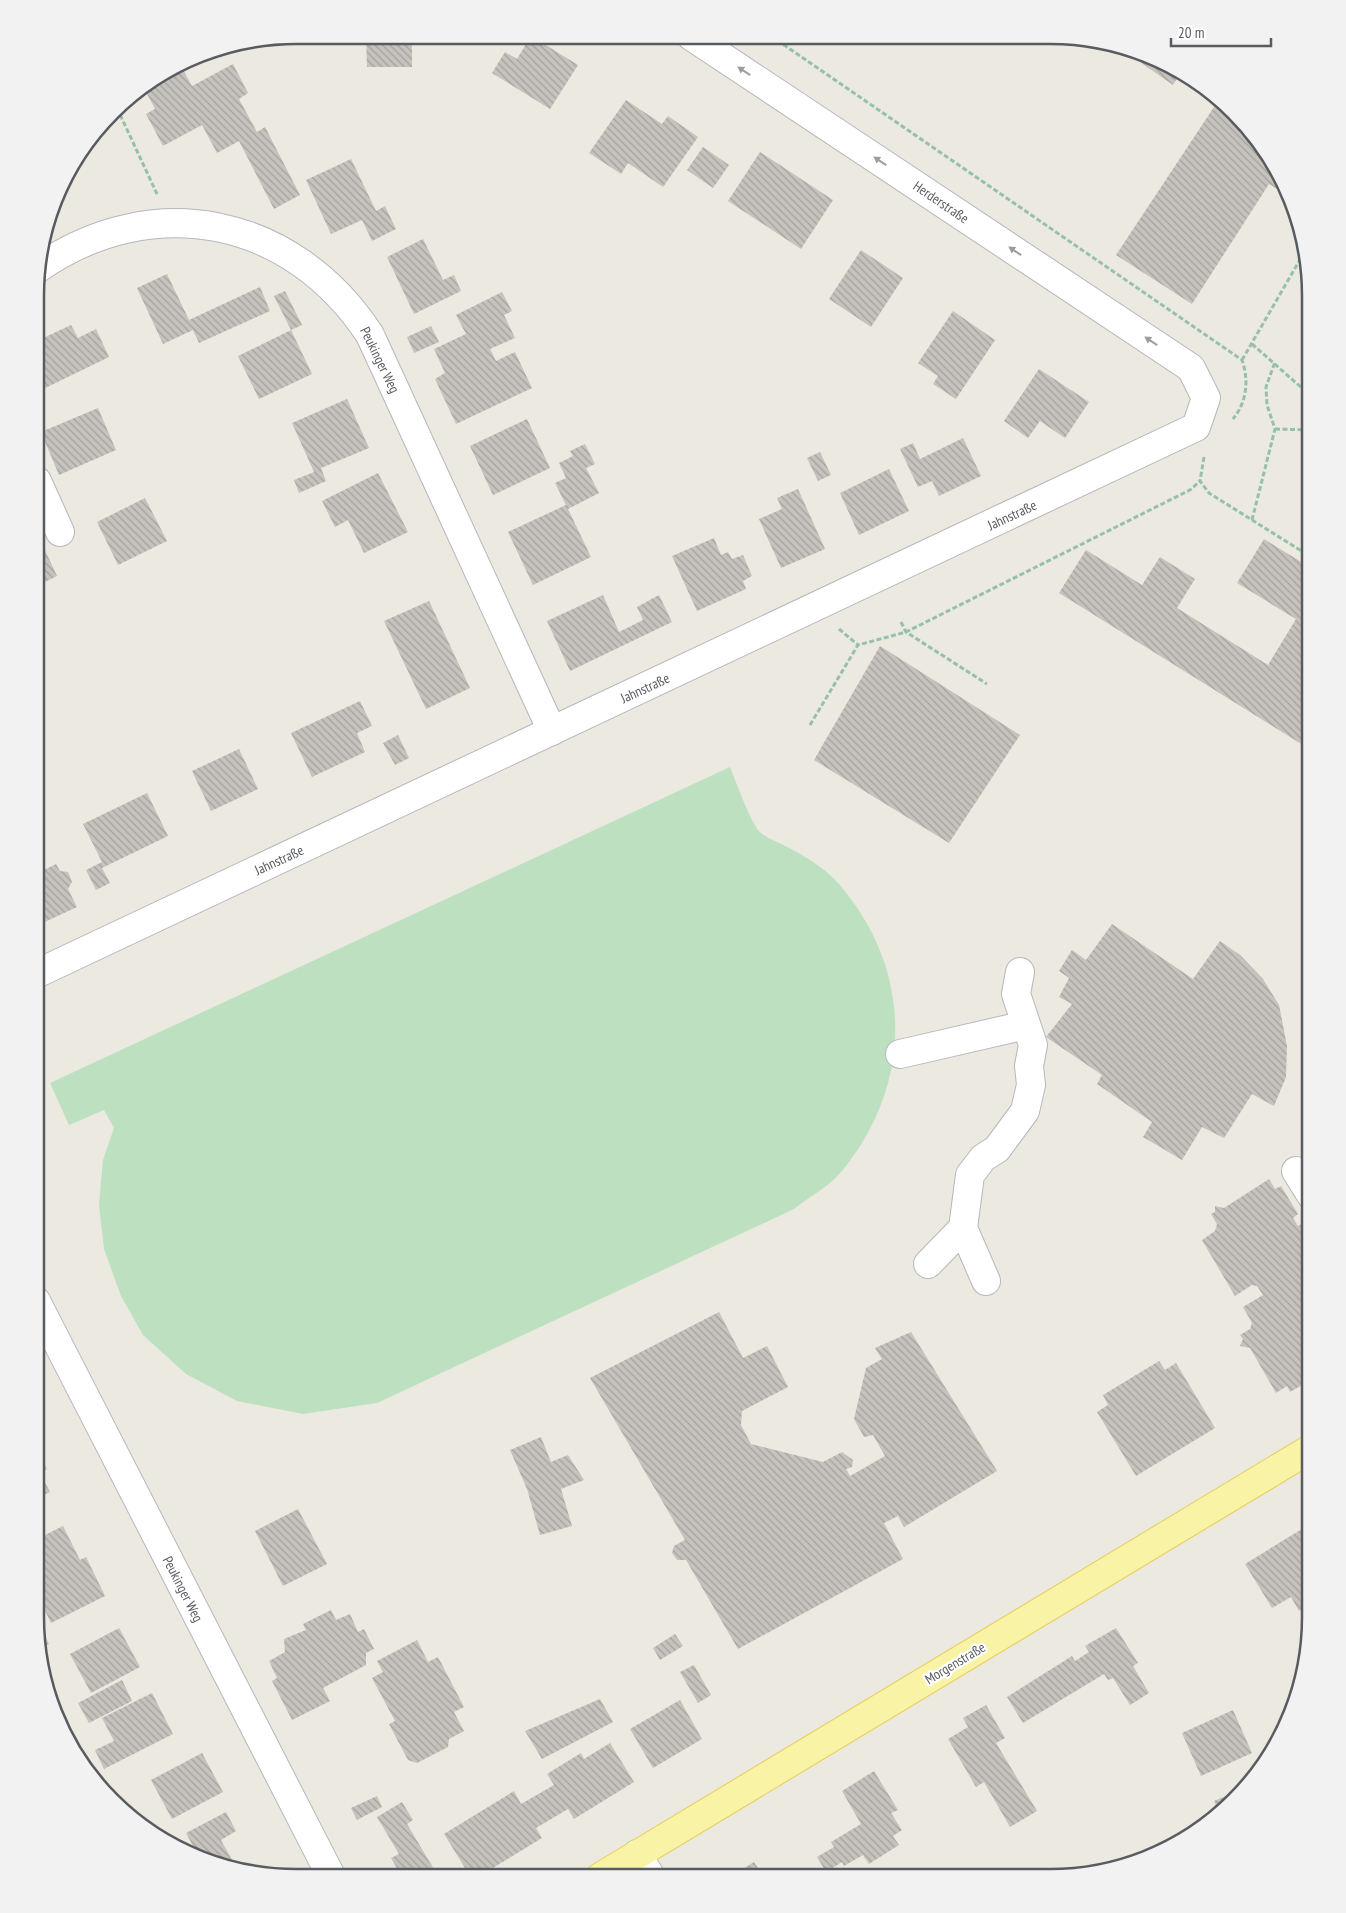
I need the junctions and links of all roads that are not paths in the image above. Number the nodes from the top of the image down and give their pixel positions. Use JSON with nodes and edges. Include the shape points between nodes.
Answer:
{"nodes":[{"id":1,"x":703,"y":44,"type":"edge"},
{"id":2,"x":46,"y":264,"type":"edge"},
{"id":3,"x":1191,"y":368,"type":"joint"},
{"id":4,"x":44,"y":497,"type":"edge"},
{"id":5,"x":60,"y":532,"type":"dead end"},
{"id":6,"x":552,"y":731,"type":"junction"},
{"id":7,"x":44,"y":970,"type":"edge"},
{"id":8,"x":1020,"y":972,"type":"dead end"},
{"id":9,"x":1026,"y":1025,"type":"junction"},
{"id":10,"x":900,"y":1054,"type":"dead end"},
{"id":11,"x":1296,"y":1171,"type":"dead end"},
{"id":12,"x":1302,"y":1181,"type":"edge"},
{"id":13,"x":963,"y":1228,"type":"junction"},
{"id":14,"x":928,"y":1264,"type":"dead end"},
{"id":15,"x":986,"y":1281,"type":"dead end"},
{"id":16,"x":44,"y":1317,"type":"edge"},
{"id":17,"x":1302,"y":1454,"type":"edge"},
{"id":18,"x":644,"y":1866,"type":"edge"},
{"id":19,"x":327,"y":1869,"type":"edge"}],
"edges":[{"from":3,"to":1,"type":"street","name":"Herderstraße","one_way":true},
{"from":2,"to":6,"type":"street","name":"Peukinger Weg","via":[[82,243],[110,232],[141,225],[170,224],[223,227],[270,244],[314,271],[353,310],[374,344]]},
{"from":3,"to":6,"type":"street","name":"Jahnstraße","via":[[1206,398],[1196,427]]},
{"from":4,"to":5,"type":"street"},
{"from":6,"to":7,"type":"street","name":"Jahnstraße"},
{"from":8,"to":9,"type":"street","via":[[1016,994]]},
{"from":9,"to":10,"type":"street"},
{"from":9,"to":13,"type":"street","via":[[1033,1045],[1028,1066],[1031,1085],[1025,1110],[997,1150],[983,1158],[970,1175]]},
{"from":11,"to":12,"type":"street"},
{"from":13,"to":14,"type":"street"},
{"from":13,"to":15,"type":"street"},
{"from":16,"to":19,"type":"street","name":"Peukinger Weg"},
{"from":17,"to":18,"type":"main road","name":"Morgenstraße"}]}
